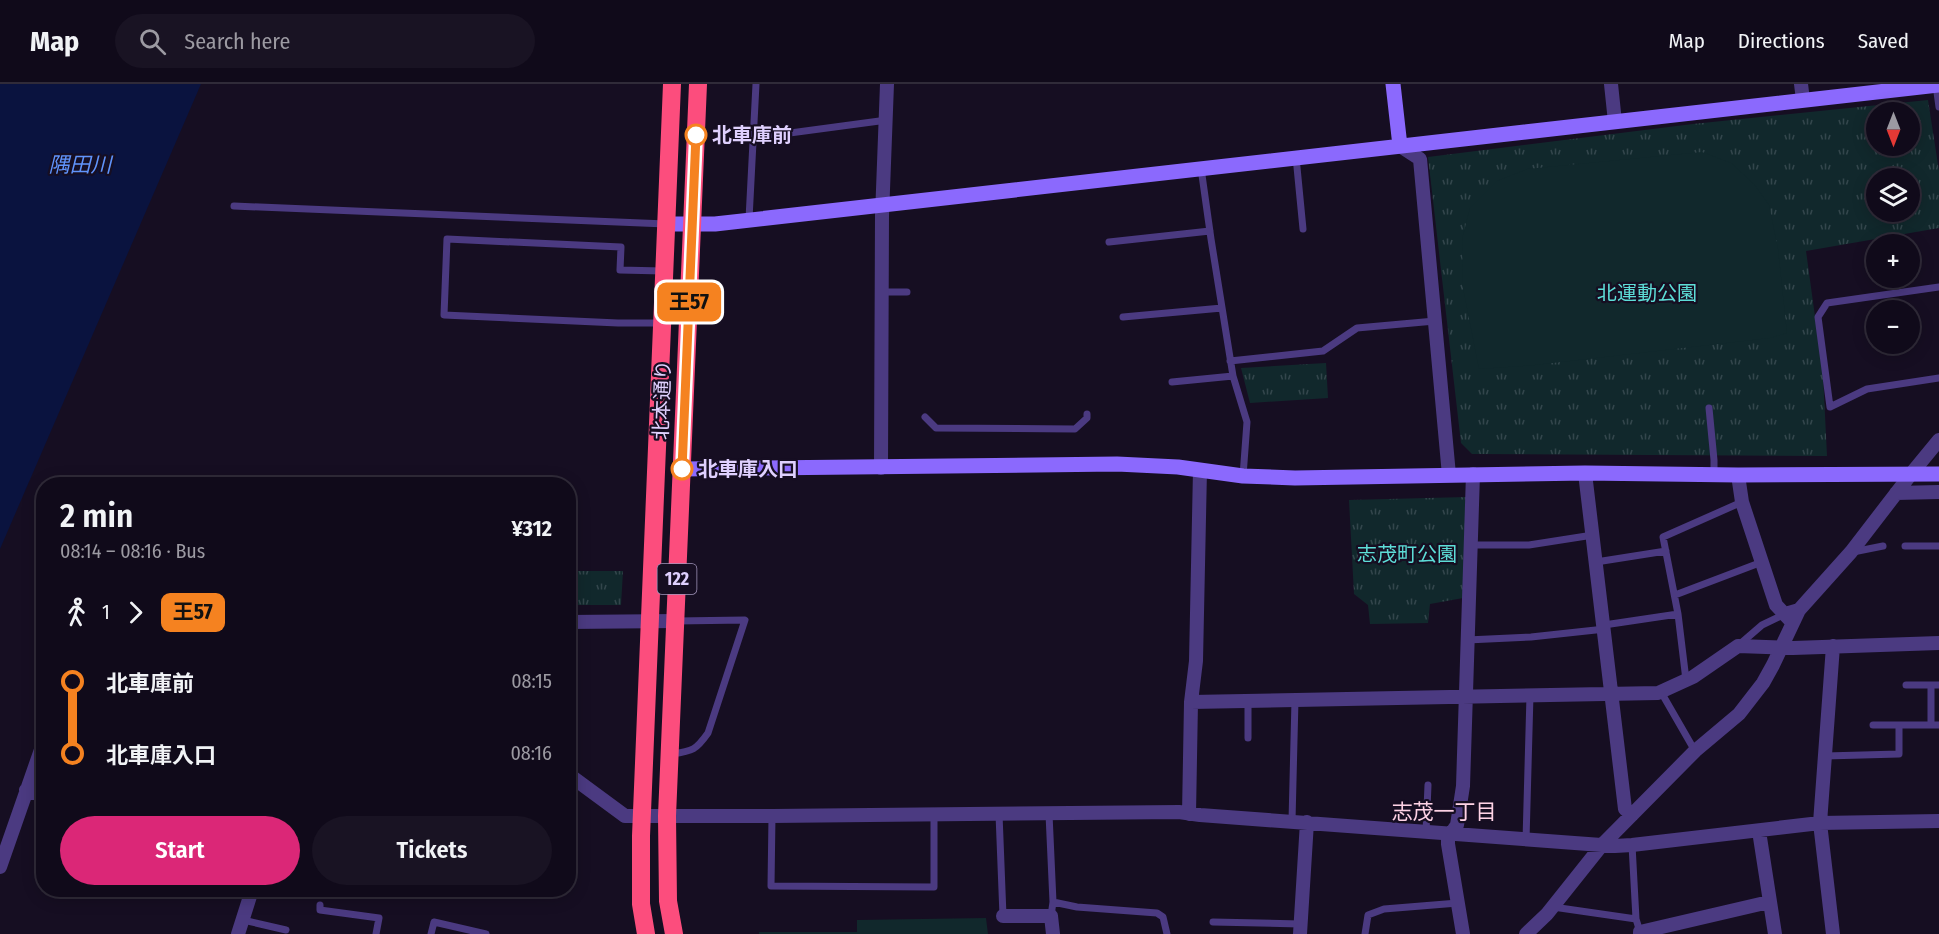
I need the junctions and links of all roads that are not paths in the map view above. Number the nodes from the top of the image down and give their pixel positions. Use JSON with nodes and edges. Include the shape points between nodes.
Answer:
{"nodes":[{"id":1,"x":672,"y":84,"type":"edge"},
{"id":2,"x":698,"y":84,"type":"edge"},
{"id":3,"x":756,"y":84,"type":"edge"},
{"id":4,"x":887,"y":84,"type":"edge"},
{"id":5,"x":1393,"y":84,"type":"edge"},
{"id":6,"x":1611,"y":84,"type":"edge"},
{"id":7,"x":1801,"y":84,"type":"edge"},
{"id":8,"x":1938,"y":85,"type":"edge"},
{"id":9,"x":1803,"y":100,"type":"junction"},
{"id":10,"x":1939,"y":107,"type":"edge"},
{"id":11,"x":886,"y":120,"type":"junction"},
{"id":12,"x":1615,"y":122,"type":"junction"},
{"id":13,"x":753,"y":138,"type":"junction"},
{"id":14,"x":1400,"y":146,"type":"junction"},
{"id":15,"x":1296,"y":157,"type":"junction"},
{"id":16,"x":1201,"y":168,"type":"junction"},
{"id":17,"x":882,"y":204,"type":"junction"},
{"id":18,"x":234,"y":206,"type":"dead end"},
{"id":19,"x":749,"y":220,"type":"junction"},
{"id":20,"x":666,"y":224,"type":"junction"},
{"id":21,"x":692,"y":224,"type":"junction"},
{"id":22,"x":1303,"y":229,"type":"dead end"},
{"id":23,"x":1210,"y":231,"type":"junction"},
{"id":24,"x":1109,"y":242,"type":"dead end"},
{"id":25,"x":664,"y":272,"type":"junction"},
{"id":26,"x":1939,"y":287,"type":"edge"},
{"id":27,"x":882,"y":292,"type":"junction"},
{"id":28,"x":907,"y":292,"type":"dead end"},
{"id":29,"x":1222,"y":308,"type":"junction"},
{"id":30,"x":1123,"y":317,"type":"dead end"},
{"id":31,"x":1435,"y":321,"type":"junction"},
{"id":32,"x":662,"y":322,"type":"junction"},
{"id":33,"x":1230,"y":361,"type":"junction"},
{"id":34,"x":1233,"y":376,"type":"junction"},
{"id":35,"x":1939,"y":378,"type":"edge"},
{"id":36,"x":1172,"y":382,"type":"dead end"},
{"id":37,"x":1709,"y":408,"type":"dead end"},
{"id":38,"x":1087,"y":414,"type":"dead end"},
{"id":39,"x":925,"y":417,"type":"dead end"},
{"id":40,"x":1939,"y":441,"type":"edge"},
{"id":41,"x":881,"y":468,"type":"junction"},
{"id":42,"x":682,"y":469,"type":"junction"},
{"id":43,"x":1200,"y":470,"type":"junction"},
{"id":44,"x":1585,"y":473,"type":"junction"},
{"id":45,"x":1473,"y":474,"type":"junction"},
{"id":46,"x":1911,"y":474,"type":"junction"},
{"id":47,"x":1939,"y":474,"type":"edge"},
{"id":48,"x":1449,"y":475,"type":"junction"},
{"id":49,"x":1714,"y":475,"type":"junction"},
{"id":50,"x":1738,"y":475,"type":"junction"},
{"id":51,"x":1244,"y":476,"type":"junction"},
{"id":52,"x":1939,"y":492,"type":"edge"},
{"id":53,"x":1896,"y":494,"type":"junction"},
{"id":54,"x":1742,"y":502,"type":"junction"},
{"id":55,"x":1593,"y":535,"type":"junction"},
{"id":56,"x":1471,"y":545,"type":"junction"},
{"id":57,"x":1883,"y":546,"type":"dead end"},
{"id":58,"x":1905,"y":546,"type":"dead end"},
{"id":59,"x":1939,"y":546,"type":"edge"},
{"id":60,"x":1666,"y":551,"type":"junction"},
{"id":61,"x":1851,"y":552,"type":"junction"},
{"id":62,"x":1596,"y":562,"type":"junction"},
{"id":63,"x":1762,"y":562,"type":"junction"},
{"id":64,"x":1675,"y":596,"type":"junction"},
{"id":65,"x":1678,"y":614,"type":"junction"},
{"id":66,"x":1792,"y":615,"type":"junction"},
{"id":67,"x":649,"y":621,"type":"junction"},
{"id":68,"x":676,"y":621,"type":"junction"},
{"id":69,"x":576,"y":622,"type":"edge"},
{"id":70,"x":1604,"y":627,"type":"junction"},
{"id":71,"x":1467,"y":640,"type":"junction"},
{"id":72,"x":1939,"y":643,"type":"edge"},
{"id":73,"x":1738,"y":646,"type":"junction"},
{"id":74,"x":1833,"y":646,"type":"junction"},
{"id":75,"x":1782,"y":648,"type":"junction"},
{"id":76,"x":1686,"y":680,"type":"junction"},
{"id":77,"x":1906,"y":685,"type":"dead end"},
{"id":78,"x":1935,"y":685,"type":"edge"},
{"id":79,"x":1661,"y":692,"type":"junction"},
{"id":80,"x":1613,"y":694,"type":"junction"},
{"id":81,"x":1530,"y":695,"type":"junction"},
{"id":82,"x":1466,"y":696,"type":"junction"},
{"id":83,"x":1295,"y":700,"type":"junction"},
{"id":84,"x":1248,"y":701,"type":"junction"},
{"id":85,"x":1191,"y":702,"type":"junction"},
{"id":86,"x":1873,"y":725,"type":"dead end"},
{"id":87,"x":1899,"y":725,"type":"junction"},
{"id":88,"x":1931,"y":725,"type":"junction"},
{"id":89,"x":1939,"y":725,"type":"edge"},
{"id":90,"x":1248,"y":738,"type":"dead end"},
{"id":91,"x":1695,"y":751,"type":"junction"},
{"id":92,"x":670,"y":754,"type":"junction"},
{"id":93,"x":1825,"y":756,"type":"junction"},
{"id":94,"x":36,"y":770,"type":"edge"},
{"id":95,"x":576,"y":780,"type":"edge"},
{"id":96,"x":1428,"y":785,"type":"dead end"},
{"id":97,"x":26,"y":790,"type":"junction"},
{"id":98,"x":36,"y":793,"type":"edge"},
{"id":99,"x":934,"y":814,"type":"junction"},
{"id":100,"x":999,"y":814,"type":"junction"},
{"id":101,"x":1049,"y":814,"type":"junction"},
{"id":102,"x":1190,"y":814,"type":"junction"},
{"id":103,"x":642,"y":815,"type":"junction"},
{"id":104,"x":1632,"y":815,"type":"junction"},
{"id":105,"x":667,"y":816,"type":"junction"},
{"id":106,"x":772,"y":816,"type":"junction"},
{"id":107,"x":1292,"y":821,"type":"junction"},
{"id":108,"x":1939,"y":821,"type":"edge"},
{"id":109,"x":1307,"y":822,"type":"junction"},
{"id":110,"x":1820,"y":823,"type":"junction"},
{"id":111,"x":1759,"y":831,"type":"junction"},
{"id":112,"x":1426,"y":832,"type":"junction"},
{"id":113,"x":1452,"y":834,"type":"junction"},
{"id":114,"x":1526,"y":840,"type":"junction"},
{"id":115,"x":1602,"y":845,"type":"junction"},
{"id":116,"x":1632,"y":845,"type":"junction"},
{"id":117,"x":0,"y":867,"type":"edge"},
{"id":118,"x":250,"y":897,"type":"edge"},
{"id":119,"x":1769,"y":902,"type":"junction"},
{"id":120,"x":1458,"y":903,"type":"junction"},
{"id":121,"x":320,"y":905,"type":"dead end"},
{"id":122,"x":1552,"y":907,"type":"junction"},
{"id":123,"x":1052,"y":909,"type":"junction"},
{"id":124,"x":1003,"y":916,"type":"joint"},
{"id":125,"x":243,"y":920,"type":"junction"},
{"id":126,"x":1213,"y":922,"type":"dead end"},
{"id":127,"x":1639,"y":928,"type":"edge"},
{"id":128,"x":1300,"y":929,"type":"edge"},
{"id":129,"x":286,"y":930,"type":"dead end"},
{"id":130,"x":238,"y":934,"type":"edge"},
{"id":131,"x":376,"y":934,"type":"edge"},
{"id":132,"x":431,"y":934,"type":"edge"},
{"id":133,"x":486,"y":934,"type":"edge"},
{"id":134,"x":646,"y":934,"type":"edge"},
{"id":135,"x":674,"y":934,"type":"edge"},
{"id":136,"x":1053,"y":934,"type":"edge"},
{"id":137,"x":1167,"y":934,"type":"edge"},
{"id":138,"x":1365,"y":934,"type":"edge"},
{"id":139,"x":1462,"y":934,"type":"edge"},
{"id":140,"x":1526,"y":934,"type":"edge"},
{"id":141,"x":1775,"y":934,"type":"edge"},
{"id":142,"x":1833,"y":934,"type":"edge"}],
"edges":[{"from":1,"to":20,"type":"highway","name":"北本通り","number":"122"},
{"from":2,"to":21,"type":"highway","name":"北本通り","number":"122"},
{"from":3,"to":13,"type":"lane"},
{"from":4,"to":11,"type":"street"},
{"from":5,"to":14,"type":"street"},
{"from":6,"to":12,"type":"street"},
{"from":7,"to":9,"type":"street"},
{"from":8,"to":9,"type":"street"},
{"from":8,"to":10,"type":"lane"},
{"from":9,"to":12,"type":"street"},
{"from":11,"to":13,"type":"lane"},
{"from":11,"to":17,"type":"street"},
{"from":12,"to":14,"type":"street"},
{"from":13,"to":19,"type":"lane"},
{"from":14,"to":15,"type":"street"},
{"from":14,"to":31,"type":"street","via":[[1420,159]]},
{"from":15,"to":16,"type":"street"},
{"from":15,"to":22,"type":"lane"},
{"from":16,"to":17,"type":"street"},
{"from":16,"to":23,"type":"lane"},
{"from":17,"to":19,"type":"street"},
{"from":17,"to":27,"type":"street"},
{"from":18,"to":20,"type":"lane"},
{"from":19,"to":21,"type":"street"},
{"from":20,"to":21,"type":"street"},
{"from":20,"to":25,"type":"highway","name":"北本通り","number":"122"},
{"from":21,"to":42,"type":"highway","name":"北本通り","number":"122"},
{"from":23,"to":24,"type":"lane"},
{"from":23,"to":29,"type":"lane"},
{"from":25,"to":32,"type":"highway","name":"北本通り","number":"122"},
{"from":25,"to":32,"type":"lane","via":[[620,270],[621,248],[447,239],[444,315]]},
{"from":26,"to":35,"type":"lane","via":[[1827,303],[1818,317],[1830,407],[1867,389]]},
{"from":27,"to":28,"type":"lane"},
{"from":27,"to":41,"type":"street"},
{"from":29,"to":30,"type":"lane"},
{"from":29,"to":33,"type":"lane"},
{"from":31,"to":33,"type":"lane","via":[[1357,328],[1323,351]]},
{"from":31,"to":48,"type":"street"},
{"from":32,"to":67,"type":"highway","name":"北本通り","number":"122"},
{"from":33,"to":34,"type":"lane"},
{"from":34,"to":36,"type":"lane"},
{"from":34,"to":51,"type":"lane","via":[[1247,422]]},
{"from":37,"to":49,"type":"lane"},
{"from":38,"to":39,"type":"lane","via":[[1076,429],[936,428]]},
{"from":40,"to":46,"type":"street"},
{"from":41,"to":42,"type":"street"},
{"from":41,"to":43,"type":"street","via":[[1118,464]]},
{"from":42,"to":68,"type":"highway","name":"北本通り","number":"122"},
{"from":43,"to":51,"type":"street"},
{"from":43,"to":85,"type":"street","via":[[1196,661]]},
{"from":44,"to":45,"type":"street"},
{"from":44,"to":49,"type":"street"},
{"from":44,"to":55,"type":"street"},
{"from":45,"to":48,"type":"street"},
{"from":45,"to":56,"type":"street"},
{"from":46,"to":47,"type":"street"},
{"from":46,"to":50,"type":"street"},
{"from":46,"to":53,"type":"street"},
{"from":48,"to":51,"type":"street"},
{"from":49,"to":50,"type":"street"},
{"from":50,"to":54,"type":"street"},
{"from":52,"to":53,"type":"street"},
{"from":53,"to":61,"type":"street"},
{"from":54,"to":60,"type":"lane","via":[[1663,537]]},
{"from":54,"to":63,"type":"street"},
{"from":55,"to":56,"type":"lane","via":[[1529,545]]},
{"from":55,"to":62,"type":"street"},
{"from":56,"to":71,"type":"street"},
{"from":57,"to":61,"type":"lane"},
{"from":58,"to":59,"type":"lane"},
{"from":60,"to":62,"type":"lane"},
{"from":60,"to":64,"type":"lane"},
{"from":61,"to":66,"type":"street"},
{"from":62,"to":70,"type":"street"},
{"from":63,"to":64,"type":"lane"},
{"from":63,"to":66,"type":"street","via":[[1776,605]]},
{"from":64,"to":65,"type":"lane"},
{"from":65,"to":70,"type":"lane"},
{"from":65,"to":76,"type":"lane"},
{"from":66,"to":73,"type":"lane","via":[[1762,625]]},
{"from":66,"to":75,"type":"street"},
{"from":67,"to":68,"type":"street"},
{"from":67,"to":69,"type":"street"},
{"from":67,"to":103,"type":"highway","name":"北本通り","number":"122"},
{"from":68,"to":92,"type":"highway","name":"北本通り","number":"122"},
{"from":68,"to":92,"type":"lane","via":[[745,620],[708,733],[698,747]]},
{"from":70,"to":71,"type":"lane","via":[[1531,637]]},
{"from":70,"to":80,"type":"street"},
{"from":71,"to":82,"type":"street"},
{"from":72,"to":74,"type":"street"},
{"from":73,"to":75,"type":"street"},
{"from":73,"to":76,"type":"street"},
{"from":74,"to":75,"type":"street"},
{"from":74,"to":93,"type":"street"},
{"from":75,"to":91,"type":"street","via":[[1740,714]]},
{"from":76,"to":79,"type":"street"},
{"from":77,"to":78,"type":"lane"},
{"from":78,"to":88,"type":"lane"},
{"from":79,"to":80,"type":"street"},
{"from":79,"to":91,"type":"lane"},
{"from":80,"to":81,"type":"street"},
{"from":80,"to":104,"type":"street","via":[[1625,809]]},
{"from":81,"to":82,"type":"street"},
{"from":81,"to":114,"type":"lane"},
{"from":82,"to":83,"type":"street"},
{"from":82,"to":113,"type":"street","via":[[1463,786]]},
{"from":83,"to":84,"type":"street"},
{"from":83,"to":107,"type":"lane"},
{"from":84,"to":85,"type":"street"},
{"from":84,"to":90,"type":"lane"},
{"from":85,"to":102,"type":"street"},
{"from":86,"to":87,"type":"lane"},
{"from":87,"to":88,"type":"lane"},
{"from":87,"to":93,"type":"lane","via":[[1899,754]]},
{"from":88,"to":89,"type":"lane"},
{"from":91,"to":104,"type":"street"},
{"from":92,"to":105,"type":"highway","name":"北本通り","number":"122"},
{"from":93,"to":110,"type":"street"},
{"from":94,"to":97,"type":"street"},
{"from":95,"to":103,"type":"street","via":[[625,816]]},
{"from":96,"to":112,"type":"lane"},
{"from":97,"to":98,"type":"street"},
{"from":97,"to":117,"type":"street"},
{"from":99,"to":100,"type":"street"},
{"from":99,"to":106,"type":"street"},
{"from":99,"to":106,"type":"lane","via":[[934,887],[771,886]]},
{"from":100,"to":101,"type":"street"},
{"from":100,"to":124,"type":"lane"},
{"from":101,"to":102,"type":"street"},
{"from":101,"to":123,"type":"lane"},
{"from":102,"to":107,"type":"street"},
{"from":103,"to":105,"type":"street"},
{"from":103,"to":134,"type":"highway","name":"北本通り","number":"122","via":[[641,904]]},
{"from":104,"to":115,"type":"street"},
{"from":105,"to":106,"type":"street"},
{"from":105,"to":135,"type":"highway","name":"北本通り","number":"122","via":[[668,901]]},
{"from":107,"to":109,"type":"street"},
{"from":108,"to":110,"type":"street"},
{"from":109,"to":112,"type":"street"},
{"from":109,"to":128,"type":"street"},
{"from":110,"to":111,"type":"street"},
{"from":110,"to":142,"type":"street"},
{"from":111,"to":116,"type":"street"},
{"from":111,"to":119,"type":"street"},
{"from":112,"to":113,"type":"street"},
{"from":113,"to":114,"type":"street"},
{"from":113,"to":120,"type":"street","via":[[1448,844]]},
{"from":114,"to":115,"type":"street"},
{"from":115,"to":116,"type":"street"},
{"from":115,"to":122,"type":"street"},
{"from":116,"to":127,"type":"lane"},
{"from":118,"to":125,"type":"street"},
{"from":119,"to":127,"type":"street"},
{"from":119,"to":141,"type":"street"},
{"from":120,"to":138,"type":"lane","via":[[1384,909],[1368,915]]},
{"from":120,"to":139,"type":"street"},
{"from":121,"to":131,"type":"lane","via":[[320,910],[379,918]]},
{"from":122,"to":127,"type":"lane"},
{"from":122,"to":140,"type":"street"},
{"from":123,"to":124,"type":"street"},
{"from":123,"to":136,"type":"street"},
{"from":123,"to":137,"type":"lane","via":[[1157,913],[1163,917]]},
{"from":125,"to":129,"type":"lane"},
{"from":125,"to":130,"type":"street"},
{"from":126,"to":128,"type":"lane"},
{"from":132,"to":133,"type":"lane","via":[[434,922]]}]}
